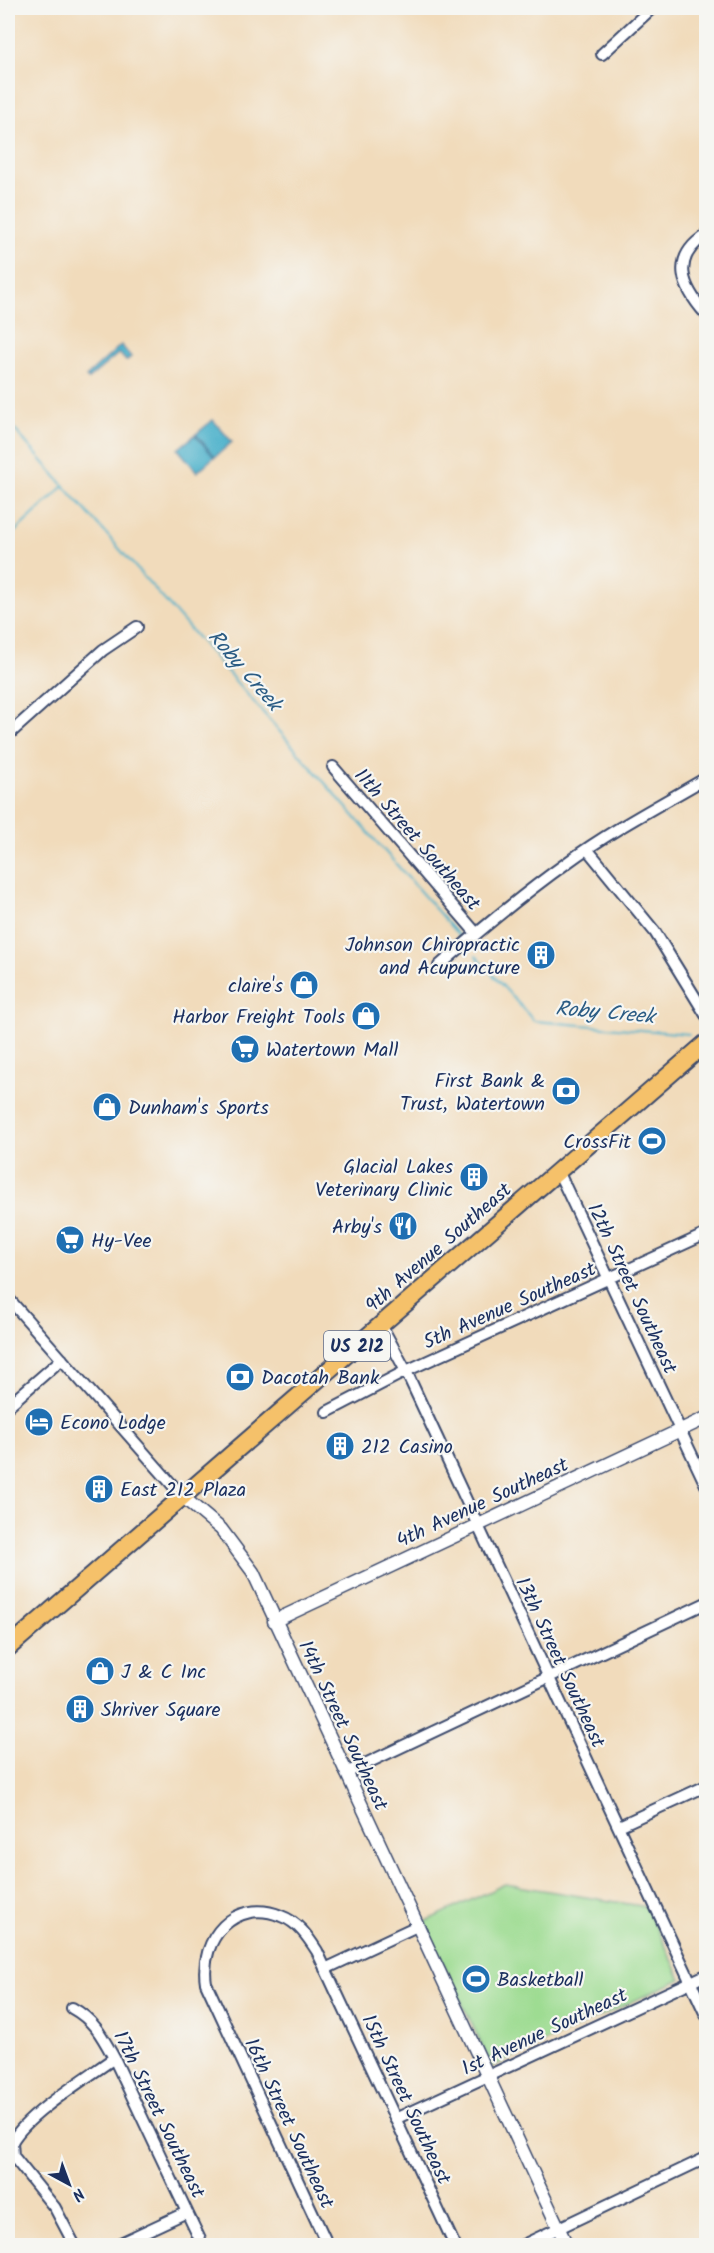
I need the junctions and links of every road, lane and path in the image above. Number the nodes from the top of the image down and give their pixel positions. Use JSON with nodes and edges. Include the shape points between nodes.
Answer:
{"nodes":[{"id":1,"x":652,"y":8,"type":"edge"},
{"id":2,"x":602,"y":54,"type":"dead end"},
{"id":3,"x":706,"y":235,"type":"edge"},
{"id":4,"x":706,"y":314,"type":"edge"},
{"id":5,"x":137,"y":627,"type":"dead end"},
{"id":6,"x":8,"y":735,"type":"edge"},
{"id":7,"x":333,"y":767,"type":"dead end"},
{"id":8,"x":706,"y":778,"type":"edge"},
{"id":9,"x":587,"y":849,"type":"junction"},
{"id":10,"x":476,"y":933,"type":"junction"},
{"id":11,"x":439,"y":966,"type":"dead end"},
{"id":12,"x":706,"y":1016,"type":"edge"},
{"id":13,"x":706,"y":1043,"type":"edge"},
{"id":14,"x":558,"y":1172,"type":"junction"},
{"id":15,"x":706,"y":1234,"type":"edge"},
{"id":16,"x":609,"y":1280,"type":"junction"},
{"id":17,"x":8,"y":1298,"type":"edge"},
{"id":18,"x":381,"y":1325,"type":"junction"},
{"id":19,"x":62,"y":1359,"type":"junction"},
{"id":20,"x":406,"y":1371,"type":"junction"},
{"id":21,"x":8,"y":1407,"type":"edge"},
{"id":22,"x":327,"y":1412,"type":"dead end"},
{"id":23,"x":706,"y":1418,"type":"edge"},
{"id":24,"x":681,"y":1430,"type":"junction"},
{"id":25,"x":706,"y":1485,"type":"edge"},
{"id":26,"x":183,"y":1497,"type":"junction"},
{"id":27,"x":478,"y":1526,"type":"junction"},
{"id":28,"x":706,"y":1603,"type":"edge"},
{"id":29,"x":274,"y":1621,"type":"junction"},
{"id":30,"x":8,"y":1648,"type":"edge"},
{"id":31,"x":548,"y":1677,"type":"junction"},
{"id":32,"x":346,"y":1773,"type":"junction"},
{"id":33,"x":706,"y":1786,"type":"edge"},
{"id":34,"x":619,"y":1826,"type":"junction"},
{"id":35,"x":243,"y":1914,"type":"joint"},
{"id":36,"x":417,"y":1926,"type":"junction"},
{"id":37,"x":326,"y":1969,"type":"junction"},
{"id":38,"x":706,"y":1975,"type":"edge"},
{"id":39,"x":692,"y":1982,"type":"junction"},
{"id":40,"x":72,"y":2008,"type":"dead end"},
{"id":41,"x":706,"y":2015,"type":"edge"},
{"id":42,"x":114,"y":2058,"type":"junction"},
{"id":43,"x":488,"y":2076,"type":"junction"},
{"id":44,"x":395,"y":2119,"type":"junction"},
{"id":45,"x":706,"y":2158,"type":"edge"},
{"id":46,"x":188,"y":2212,"type":"junction"},
{"id":47,"x":559,"y":2227,"type":"junction"},
{"id":48,"x":75,"y":2246,"type":"edge"},
{"id":49,"x":114,"y":2246,"type":"edge"},
{"id":50,"x":203,"y":2246,"type":"edge"},
{"id":51,"x":328,"y":2246,"type":"edge"},
{"id":52,"x":455,"y":2246,"type":"edge"},
{"id":53,"x":520,"y":2246,"type":"edge"},
{"id":54,"x":567,"y":2246,"type":"edge"}],
"edges":[{"from":1,"to":2,"type":"street"},
{"from":3,"to":4,"type":"street","via":[[690,250],[683,274],[685,284]]},
{"from":5,"to":6,"type":"street","via":[[103,650]]},
{"from":7,"to":10,"type":"street","name":"11th Street Southeast"},
{"from":8,"to":9,"type":"street"},
{"from":9,"to":10,"type":"street"},
{"from":9,"to":12,"type":"street","via":[[655,932]]},
{"from":10,"to":11,"type":"street"},
{"from":13,"to":14,"type":"main road","name":"9th Avenue Southeast","number":"US 212"},
{"from":14,"to":16,"type":"street","name":"12th Street Southeast"},
{"from":14,"to":18,"type":"main road","name":"9th Avenue Southeast","number":"US 212"},
{"from":15,"to":16,"type":"street","name":"5th Avenue Southeast"},
{"from":16,"to":20,"type":"street","name":"5th Avenue Southeast"},
{"from":16,"to":24,"type":"street","name":"12th Street Southeast"},
{"from":17,"to":19,"type":"street","name":"14th Street Southeast"},
{"from":18,"to":20,"type":"street","name":"13th Street Southeast"},
{"from":18,"to":26,"type":"main road","name":"9th Avenue Southeast","number":"US 212"},
{"from":19,"to":21,"type":"street"},
{"from":19,"to":26,"type":"street","name":"14th Street Southeast"},
{"from":20,"to":22,"type":"street","name":"5th Avenue Southeast"},
{"from":20,"to":27,"type":"street","name":"13th Street Southeast"},
{"from":23,"to":24,"type":"street","name":"4th Avenue Southeast"},
{"from":24,"to":25,"type":"street","name":"12th Street Southeast"},
{"from":24,"to":27,"type":"street","name":"4th Avenue Southeast"},
{"from":26,"to":29,"type":"street","name":"14th Street Southeast","via":[[235,1544],[253,1572]]},
{"from":26,"to":30,"type":"main road","name":"9th Avenue Southeast","number":"US 212"},
{"from":27,"to":29,"type":"street","name":"4th Avenue Southeast"},
{"from":27,"to":31,"type":"street","name":"13th Street Southeast"},
{"from":28,"to":31,"type":"street"},
{"from":29,"to":32,"type":"street","name":"14th Street Southeast"},
{"from":31,"to":32,"type":"street"},
{"from":31,"to":34,"type":"street","name":"13th Street Southeast"},
{"from":32,"to":36,"type":"street","name":"14th Street Southeast"},
{"from":33,"to":34,"type":"street"},
{"from":34,"to":39,"type":"street","name":"13th Street Southeast"},
{"from":35,"to":37,"type":"street","name":"15th Street Southeast","via":[[271,1913],[293,1923],[309,1938]]},
{"from":35,"to":51,"type":"street","name":"16th Street Southeast","via":[[230,1919],[208,1948],[206,1983]]},
{"from":36,"to":37,"type":"street"},
{"from":36,"to":43,"type":"street","name":"14th Street Southeast"},
{"from":37,"to":44,"type":"street","name":"15th Street Southeast"},
{"from":38,"to":39,"type":"street","name":"1st Avenue Southeast"},
{"from":39,"to":41,"type":"street","name":"13th Street Southeast"},
{"from":39,"to":43,"type":"street","name":"1st Avenue Southeast"},
{"from":40,"to":42,"type":"street","name":"17th Street Southeast","via":[[93,2022]]},
{"from":42,"to":46,"type":"street","name":"17th Street Southeast"},
{"from":42,"to":48,"type":"street","via":[[41,2111],[15,2135],[11,2148],[13,2156],[55,2208]]},
{"from":43,"to":44,"type":"street","name":"1st Avenue Southeast"},
{"from":43,"to":47,"type":"street","name":"14th Street Southeast"},
{"from":44,"to":52,"type":"street","name":"15th Street Southeast"},
{"from":45,"to":47,"type":"street"},
{"from":46,"to":49,"type":"street"},
{"from":46,"to":50,"type":"street","name":"17th Street Southeast"},
{"from":47,"to":53,"type":"street"},
{"from":47,"to":54,"type":"street","name":"14th Street Southeast"}]}
